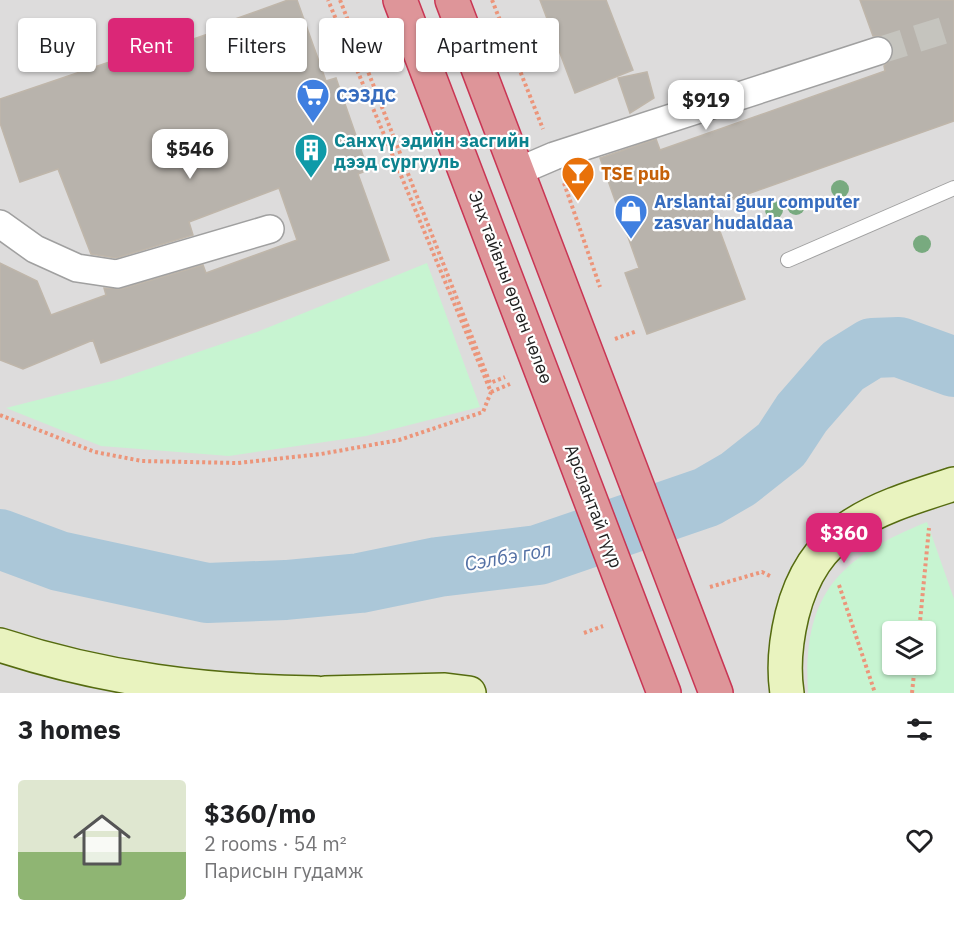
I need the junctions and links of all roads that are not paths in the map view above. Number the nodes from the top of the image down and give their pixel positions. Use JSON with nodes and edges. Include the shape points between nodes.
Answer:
{"nodes":[{"id":1,"x":400,"y":0,"type":"edge"},
{"id":2,"x":452,"y":0,"type":"edge"},
{"id":3,"x":878,"y":51,"type":"tunnel mouth"},
{"id":4,"x":519,"y":171,"type":"junction"},
{"id":5,"x":954,"y":188,"type":"edge"},
{"id":6,"x":0,"y":224,"type":"edge"},
{"id":7,"x":270,"y":229,"type":"dead end"},
{"id":8,"x":788,"y":260,"type":"dead end"},
{"id":9,"x":556,"y":406,"type":"joint"},
{"id":10,"x":954,"y":483,"type":"edge"},
{"id":11,"x":0,"y":645,"type":"edge"},
{"id":12,"x":316,"y":693,"type":"edge"},
{"id":13,"x":325,"y":693,"type":"edge"},
{"id":14,"x":469,"y":693,"type":"edge"},
{"id":15,"x":664,"y":693,"type":"edge"},
{"id":16,"x":716,"y":693,"type":"edge"},
{"id":17,"x":787,"y":693,"type":"edge"}],
"edges":[{"from":1,"to":9,"type":"highway","name":"Энх тайвны өргөн чөлөө"},
{"from":2,"to":4,"type":"highway"},
{"from":3,"to":4,"type":"street"},
{"from":4,"to":16,"type":"highway","via":[[598,389],[690,589]]},
{"from":5,"to":8,"type":"lane"},
{"from":6,"to":7,"type":"street","via":[[34,249],[77,268],[117,274]]},
{"from":9,"to":15,"type":"highway","name":"Арслантай гүүр","via":[[621,615]]},
{"from":10,"to":17,"type":"street","via":[[887,507],[844,530],[826,546],[812,564],[794,607],[786,653]]},
{"from":11,"to":12,"type":"street","via":[[84,669],[150,682],[242,692]]},
{"from":13,"to":14,"type":"street"}]}
